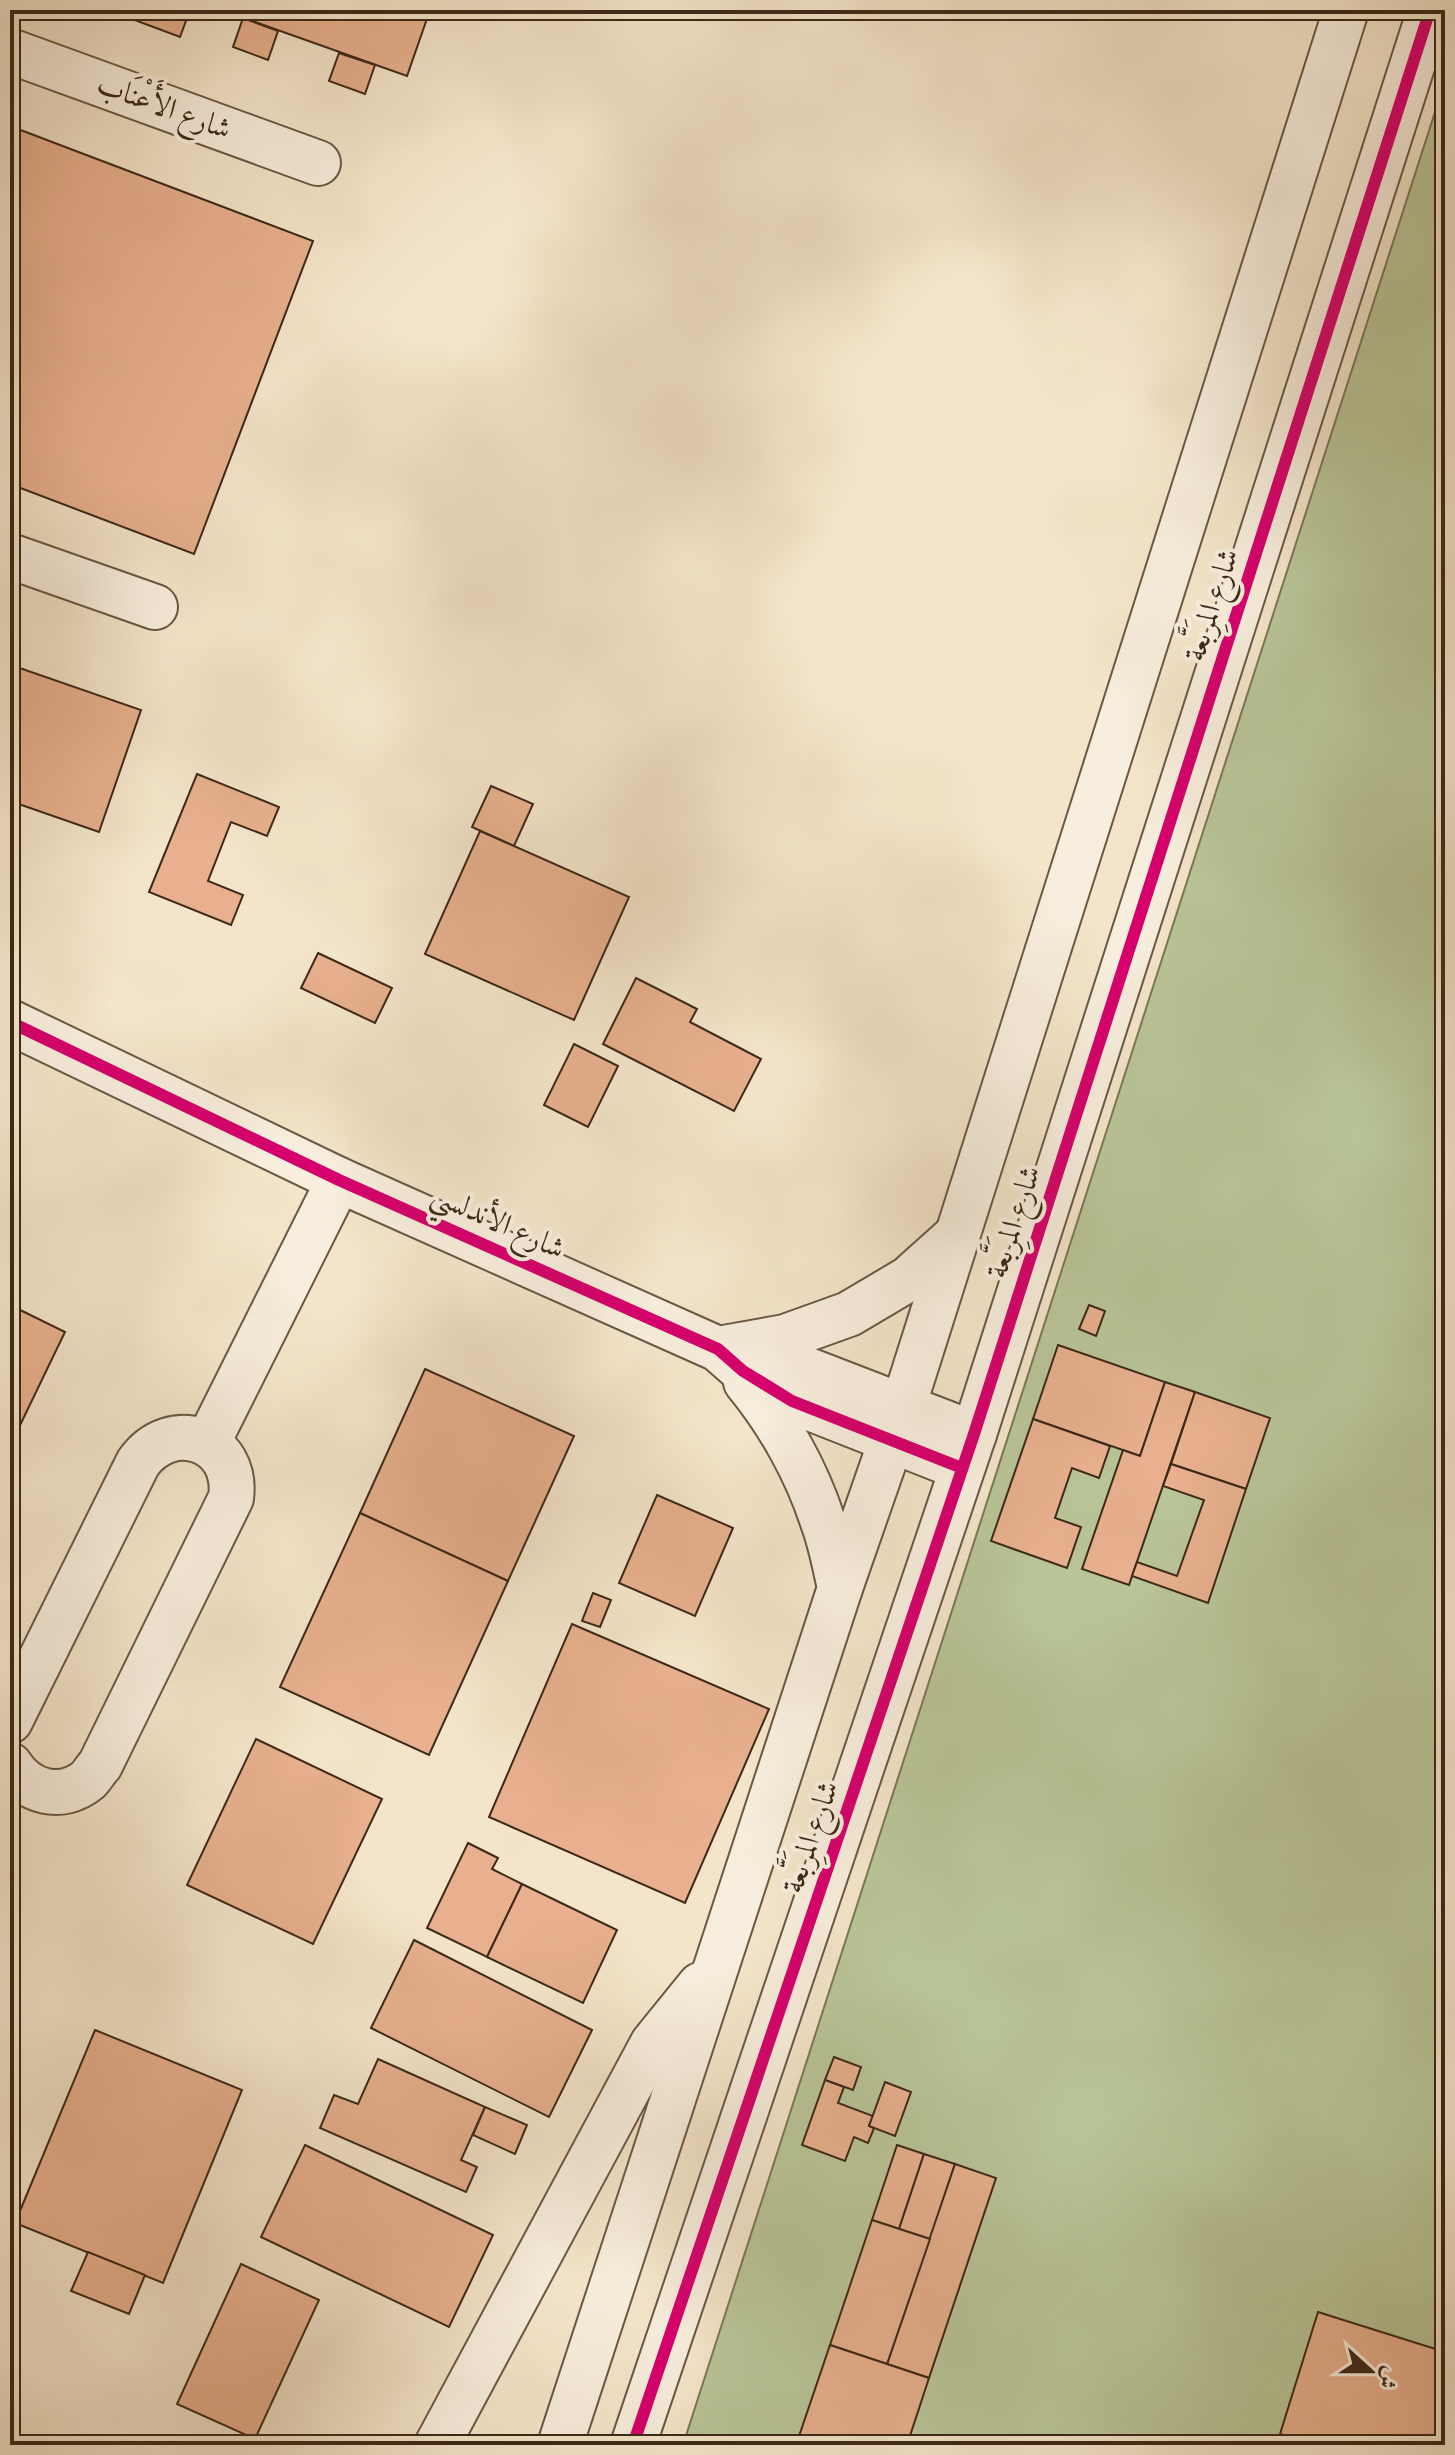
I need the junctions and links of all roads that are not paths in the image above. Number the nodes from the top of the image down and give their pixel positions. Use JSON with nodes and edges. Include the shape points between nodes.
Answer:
{"nodes":[{"id":1,"x":1346,"y":10,"type":"edge"},
{"id":2,"x":1430,"y":10,"type":"edge"},
{"id":3,"x":10,"y":51,"type":"edge"},
{"id":4,"x":318,"y":163,"type":"dead end"},
{"id":5,"x":10,"y":556,"type":"edge"},
{"id":6,"x":155,"y":607,"type":"dead end"},
{"id":7,"x":10,"y":1022,"type":"edge"},
{"id":8,"x":339,"y":1180,"type":"junction"},
{"id":9,"x":958,"y":1234,"type":"junction"},
{"id":10,"x":718,"y":1349,"type":"junction"},
{"id":11,"x":897,"y":1424,"type":"junction"},
{"id":12,"x":208,"y":1442,"type":"junction"},
{"id":13,"x":968,"y":1451,"type":"junction"},
{"id":14,"x":840,"y":1588,"type":"junction"},
{"id":15,"x":10,"y":1721,"type":"edge"},
{"id":16,"x":10,"y":1765,"type":"edge"},
{"id":17,"x":717,"y":1965,"type":"junction"},
{"id":18,"x":437,"y":2445,"type":"edge"},
{"id":19,"x":560,"y":2445,"type":"edge"},
{"id":20,"x":633,"y":2445,"type":"edge"}],
"edges":[{"from":1,"to":9,"type":"street","name":"شارع المِرَبَّعة"},
{"from":2,"to":13,"type":"street","name":"شارع المِرَبَّعة"},
{"from":3,"to":4,"type":"street","name":"شارع الأَعْنَاب"},
{"from":5,"to":6,"type":"street"},
{"from":7,"to":8,"type":"street","name":"شارع الأندلسي"},
{"from":8,"to":10,"type":"street","name":"شارع الأندلسي"},
{"from":8,"to":12,"type":"street"},
{"from":9,"to":10,"type":"street","via":[[908,1279],[849,1314],[785,1337]]},
{"from":9,"to":11,"type":"street","name":"شارع المِرَبَّعة"},
{"from":10,"to":11,"type":"street","name":"شارع الأندلسي","via":[[782,1396]]},
{"from":10,"to":14,"type":"street","via":[[761,1400],[797,1459],[823,1521]]},
{"from":11,"to":13,"type":"street","name":"شارع الأندلسي"},
{"from":11,"to":14,"type":"street","name":"شارع المِرَبَّعة"},
{"from":12,"to":15,"type":"street","via":[[167,1440],[144,1453]]},
{"from":12,"to":16,"type":"street","via":[[229,1471],[231,1498],[100,1765],[88,1780],[55,1793],[20,1779]]},
{"from":13,"to":20,"type":"street","name":"شارع المِرَبَّعة"},
{"from":14,"to":17,"type":"street","name":"شارع المِرَبَّعة"},
{"from":17,"to":18,"type":"street","via":[[653,2043]]},
{"from":17,"to":19,"type":"street","name":"شارع المِرَبَّعة"}]}
